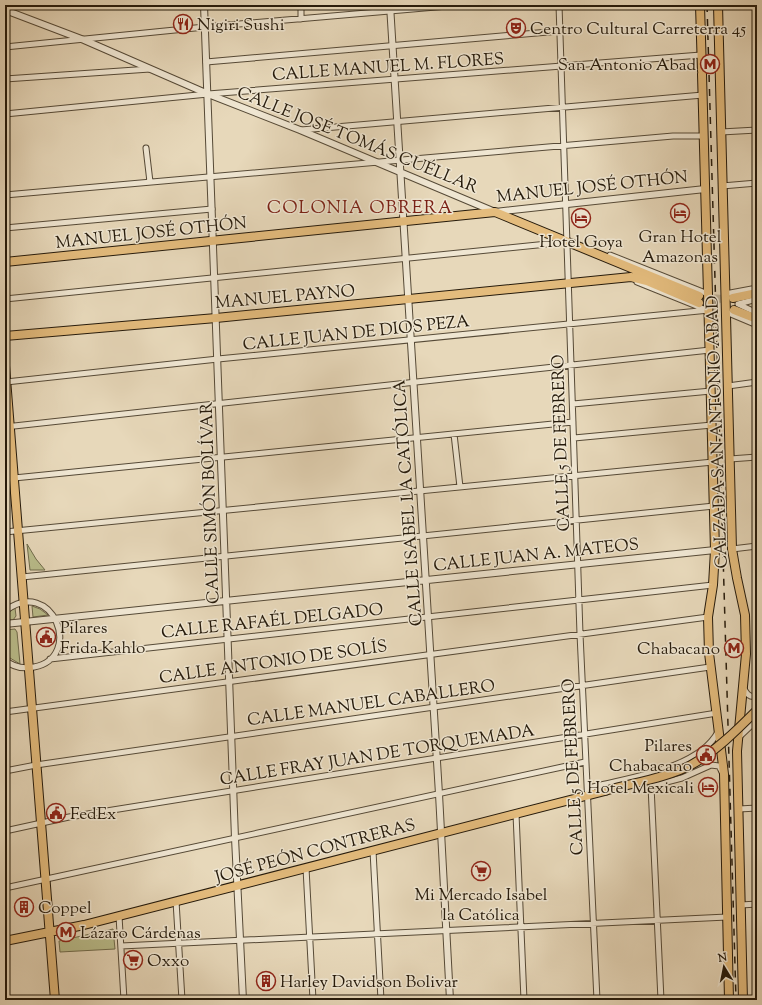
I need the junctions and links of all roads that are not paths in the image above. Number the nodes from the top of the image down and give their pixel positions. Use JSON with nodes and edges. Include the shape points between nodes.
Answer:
{"nodes":[{"id":1,"x":204,"y":5,"type":"edge"},
{"id":2,"x":301,"y":5,"type":"edge"},
{"id":3,"x":459,"y":5,"type":"edge"},
{"id":4,"x":560,"y":5,"type":"edge"},
{"id":5,"x":700,"y":5,"type":"edge"},
{"id":6,"x":718,"y":5,"type":"edge"},
{"id":7,"x":390,"y":8,"type":"edge"},
{"id":8,"x":5,"y":10,"type":"edge"},
{"id":9,"x":301,"y":19,"type":"junction"},
{"id":10,"x":205,"y":27,"type":"junction"},
{"id":11,"x":560,"y":31,"type":"junction"},
{"id":12,"x":84,"y":40,"type":"junction"},
{"id":13,"x":392,"y":45,"type":"junction"},
{"id":14,"x":5,"y":47,"type":"edge"},
{"id":15,"x":701,"y":55,"type":"junction"},
{"id":16,"x":206,"y":62,"type":"junction"},
{"id":17,"x":562,"y":67,"type":"junction"},
{"id":18,"x":150,"y":69,"type":"junction"},
{"id":19,"x":5,"y":79,"type":"edge"},
{"id":20,"x":394,"y":79,"type":"junction"},
{"id":21,"x":208,"y":94,"type":"junction"},
{"id":22,"x":703,"y":95,"type":"junction"},
{"id":23,"x":563,"y":107,"type":"junction"},
{"id":24,"x":5,"y":114,"type":"edge"},
{"id":25,"x":397,"y":122,"type":"junction"},
{"id":26,"x":300,"y":130,"type":"junction"},
{"id":27,"x":757,"y":130,"type":"edge"},
{"id":28,"x":721,"y":132,"type":"junction"},
{"id":29,"x":704,"y":136,"type":"junction"},
{"id":30,"x":564,"y":147,"type":"junction"},
{"id":31,"x":146,"y":148,"type":"dead end"},
{"id":32,"x":399,"y":161,"type":"junction"},
{"id":33,"x":377,"y":163,"type":"junction"},
{"id":34,"x":400,"y":174,"type":"junction"},
{"id":35,"x":210,"y":177,"type":"junction"},
{"id":36,"x":150,"y":182,"type":"junction"},
{"id":37,"x":757,"y":183,"type":"edge"},
{"id":38,"x":722,"y":186,"type":"junction"},
{"id":39,"x":705,"y":189,"type":"junction"},
{"id":40,"x":5,"y":195,"type":"edge"},
{"id":41,"x":566,"y":204,"type":"junction"},
{"id":42,"x":212,"y":209,"type":"junction"},
{"id":43,"x":495,"y":212,"type":"junction"},
{"id":44,"x":403,"y":221,"type":"junction"},
{"id":45,"x":5,"y":228,"type":"edge"},
{"id":46,"x":213,"y":241,"type":"junction"},
{"id":47,"x":567,"y":242,"type":"junction"},
{"id":48,"x":406,"y":260,"type":"junction"},
{"id":49,"x":5,"y":262,"type":"edge"},
{"id":50,"x":214,"y":278,"type":"junction"},
{"id":51,"x":591,"y":281,"type":"junction"},
{"id":52,"x":569,"y":284,"type":"junction"},
{"id":53,"x":757,"y":288,"type":"edge"},
{"id":54,"x":757,"y":293,"type":"edge"},
{"id":55,"x":708,"y":294,"type":"junction"},
{"id":56,"x":729,"y":296,"type":"junction"},
{"id":57,"x":757,"y":298,"type":"edge"},
{"id":58,"x":5,"y":299,"type":"edge"},
{"id":59,"x":408,"y":300,"type":"junction"},
{"id":60,"x":709,"y":310,"type":"junction"},
{"id":61,"x":730,"y":311,"type":"junction"},
{"id":62,"x":757,"y":313,"type":"edge"},
{"id":63,"x":216,"y":318,"type":"junction"},
{"id":64,"x":757,"y":319,"type":"edge"},
{"id":65,"x":570,"y":324,"type":"junction"},
{"id":66,"x":757,"y":324,"type":"edge"},
{"id":67,"x":5,"y":336,"type":"edge"},
{"id":68,"x":411,"y":341,"type":"junction"},
{"id":69,"x":710,"y":350,"type":"junction"},
{"id":70,"x":218,"y":359,"type":"junction"},
{"id":71,"x":572,"y":365,"type":"junction"},
{"id":72,"x":5,"y":366,"type":"edge"},
{"id":73,"x":6,"y":382,"type":"junction"},
{"id":74,"x":413,"y":382,"type":"junction"},
{"id":75,"x":757,"y":382,"type":"edge"},
{"id":76,"x":728,"y":386,"type":"junction"},
{"id":77,"x":711,"y":391,"type":"junction"},
{"id":78,"x":219,"y":403,"type":"junction"},
{"id":79,"x":573,"y":404,"type":"junction"},
{"id":80,"x":573,"y":422,"type":"junction"},
{"id":81,"x":712,"y":425,"type":"junction"},
{"id":82,"x":7,"y":426,"type":"edge"},
{"id":83,"x":454,"y":434,"type":"junction"},
{"id":84,"x":417,"y":438,"type":"junction"},
{"id":85,"x":574,"y":438,"type":"junction"},
{"id":86,"x":757,"y":457,"type":"edge"},
{"id":87,"x":221,"y":458,"type":"junction"},
{"id":88,"x":730,"y":459,"type":"junction"},
{"id":89,"x":713,"y":462,"type":"junction"},
{"id":90,"x":575,"y":475,"type":"junction"},
{"id":91,"x":14,"y":478,"type":"junction"},
{"id":92,"x":460,"y":487,"type":"junction"},
{"id":93,"x":420,"y":491,"type":"junction"},
{"id":94,"x":714,"y":506,"type":"junction"},
{"id":95,"x":224,"y":510,"type":"junction"},
{"id":96,"x":577,"y":520,"type":"junction"},
{"id":97,"x":18,"y":531,"type":"junction"},
{"id":98,"x":5,"y":532,"type":"edge"},
{"id":99,"x":424,"y":536,"type":"junction"},
{"id":100,"x":757,"y":546,"type":"edge"},
{"id":101,"x":732,"y":549,"type":"junction"},
{"id":102,"x":715,"y":550,"type":"junction"},
{"id":103,"x":225,"y":556,"type":"junction"},
{"id":104,"x":578,"y":564,"type":"junction"},
{"id":105,"x":22,"y":576,"type":"junction"},
{"id":106,"x":426,"y":580,"type":"junction"},
{"id":107,"x":713,"y":585,"type":"junction"},
{"id":108,"x":226,"y":600,"type":"junction"},
{"id":109,"x":579,"y":600,"type":"junction"},
{"id":110,"x":24,"y":602,"type":"junction"},
{"id":111,"x":5,"y":611,"type":"edge"},
{"id":112,"x":428,"y":617,"type":"junction"},
{"id":113,"x":708,"y":617,"type":"junction"},
{"id":114,"x":56,"y":619,"type":"junction"},
{"id":115,"x":25,"y":622,"type":"junction"},
{"id":116,"x":5,"y":624,"type":"edge"},
{"id":117,"x":580,"y":634,"type":"junction"},
{"id":118,"x":228,"y":639,"type":"junction"},
{"id":119,"x":431,"y":654,"type":"junction"},
{"id":120,"x":50,"y":659,"type":"junction"},
{"id":121,"x":5,"y":660,"type":"edge"},
{"id":122,"x":710,"y":666,"type":"junction"},
{"id":123,"x":29,"y":668,"type":"junction"},
{"id":124,"x":230,"y":681,"type":"junction"},
{"id":125,"x":582,"y":685,"type":"junction"},
{"id":126,"x":742,"y":686,"type":"junction"},
{"id":127,"x":757,"y":696,"type":"edge"},
{"id":128,"x":434,"y":707,"type":"junction"},
{"id":129,"x":32,"y":708,"type":"junction"},
{"id":130,"x":757,"y":710,"type":"edge"},
{"id":131,"x":5,"y":712,"type":"edge"},
{"id":132,"x":717,"y":713,"type":"junction"},
{"id":133,"x":757,"y":720,"type":"edge"},
{"id":134,"x":719,"y":729,"type":"junction"},
{"id":135,"x":584,"y":734,"type":"junction"},
{"id":136,"x":232,"y":737,"type":"junction"},
{"id":137,"x":738,"y":738,"type":"junction"},
{"id":138,"x":437,"y":758,"type":"junction"},
{"id":139,"x":585,"y":762,"type":"junction"},
{"id":140,"x":36,"y":765,"type":"junction"},
{"id":141,"x":5,"y":772,"type":"edge"},
{"id":142,"x":724,"y":774,"type":"junction"},
{"id":143,"x":233,"y":791,"type":"junction"},
{"id":144,"x":439,"y":794,"type":"junction"},
{"id":145,"x":587,"y":795,"type":"junction"},
{"id":146,"x":757,"y":808,"type":"edge"},
{"id":147,"x":739,"y":809,"type":"junction"},
{"id":148,"x":516,"y":814,"type":"junction"},
{"id":149,"x":41,"y":822,"type":"junction"},
{"id":150,"x":5,"y":831,"type":"edge"},
{"id":151,"x":442,"y":833,"type":"junction"},
{"id":152,"x":235,"y":838,"type":"junction"},
{"id":153,"x":373,"y":850,"type":"junction"},
{"id":154,"x":306,"y":868,"type":"junction"},
{"id":155,"x":45,"y":880,"type":"junction"},
{"id":156,"x":238,"y":886,"type":"junction"},
{"id":157,"x":5,"y":888,"type":"edge"},
{"id":158,"x":176,"y":901,"type":"junction"},
{"id":159,"x":757,"y":904,"type":"edge"},
{"id":160,"x":741,"y":905,"type":"junction"},
{"id":161,"x":119,"y":916,"type":"junction"},
{"id":162,"x":726,"y":917,"type":"junction"},
{"id":163,"x":658,"y":920,"type":"junction"},
{"id":164,"x":593,"y":924,"type":"junction"},
{"id":165,"x":520,"y":927,"type":"junction"},
{"id":166,"x":446,"y":930,"type":"junction"},
{"id":167,"x":49,"y":932,"type":"junction"},
{"id":168,"x":378,"y":934,"type":"junction"},
{"id":169,"x":310,"y":937,"type":"junction"},
{"id":170,"x":240,"y":940,"type":"junction"},
{"id":171,"x":5,"y":941,"type":"edge"},
{"id":172,"x":179,"y":943,"type":"junction"},
{"id":173,"x":121,"y":946,"type":"junction"},
{"id":174,"x":55,"y":1000,"type":"edge"},
{"id":175,"x":124,"y":1000,"type":"edge"},
{"id":176,"x":182,"y":1000,"type":"edge"},
{"id":177,"x":243,"y":1000,"type":"edge"},
{"id":178,"x":313,"y":1000,"type":"edge"},
{"id":179,"x":382,"y":1000,"type":"edge"},
{"id":180,"x":450,"y":1000,"type":"edge"},
{"id":181,"x":524,"y":1000,"type":"edge"},
{"id":182,"x":597,"y":1000,"type":"edge"},
{"id":183,"x":661,"y":1000,"type":"edge"},
{"id":184,"x":729,"y":1000,"type":"edge"},
{"id":185,"x":743,"y":1000,"type":"edge"}],
"edges":[{"from":1,"to":10,"type":"street","name":"CALLE SIMÓN BOLÍVAR"},
{"from":2,"to":9,"type":"street"},
{"from":3,"to":7,"type":"street"},
{"from":4,"to":11,"type":"street","name":"CALLE 5 DE FEBRERO"},
{"from":5,"to":15,"type":"main road","name":"CALZADA SAN ANTONIO ABAD"},
{"from":6,"to":28,"type":"main road","name":"CALZADA SAN ANTONIO ABAD"},
{"from":7,"to":9,"type":"street"},
{"from":7,"to":13,"type":"street","name":"CALLE ISABEL LA CATÓLICA"},
{"from":8,"to":12,"type":"street","name":"CALLE JOSÉ TOMÁS CUÉLLAR"},
{"from":9,"to":10,"type":"street"},
{"from":10,"to":12,"type":"street"},
{"from":10,"to":16,"type":"street","name":"CALLE SIMÓN BOLÍVAR"},
{"from":11,"to":13,"type":"street"},
{"from":11,"to":17,"type":"street","name":"CALLE 5 DE FEBRERO"},
{"from":12,"to":14,"type":"street"},
{"from":12,"to":18,"type":"street","name":"CALLE JOSÉ TOMÁS CUÉLLAR"},
{"from":13,"to":16,"type":"street"},
{"from":13,"to":20,"type":"street","name":"CALLE ISABEL LA CATÓLICA"},
{"from":15,"to":17,"type":"street","name":"CALLE MANUEL M. FLORES"},
{"from":15,"to":22,"type":"main road","name":"CALZADA SAN ANTONIO ABAD"},
{"from":16,"to":21,"type":"street","name":"CALLE SIMÓN BOLÍVAR"},
{"from":17,"to":20,"type":"street","name":"CALLE MANUEL M. FLORES"},
{"from":17,"to":23,"type":"street","name":"CALLE 5 DE FEBRERO"},
{"from":18,"to":19,"type":"street"},
{"from":18,"to":21,"type":"street","name":"CALLE JOSÉ TOMÁS CUÉLLAR"},
{"from":20,"to":21,"type":"street","name":"CALLE MANUEL M. FLORES"},
{"from":20,"to":25,"type":"street","name":"CALLE ISABEL LA CATÓLICA"},
{"from":21,"to":24,"type":"street","name":"CALLE MANUEL M. FLORES"},
{"from":21,"to":26,"type":"street","name":"CALLE JOSÉ TOMÁS CUÉLLAR"},
{"from":21,"to":35,"type":"street","name":"CALLE SIMÓN BOLÍVAR"},
{"from":22,"to":23,"type":"street"},
{"from":22,"to":29,"type":"main road","name":"CALZADA SAN ANTONIO ABAD"},
{"from":23,"to":25,"type":"street"},
{"from":23,"to":30,"type":"street","name":"CALLE 5 DE FEBRERO"},
{"from":25,"to":26,"type":"street"},
{"from":25,"to":32,"type":"street","name":"CALLE ISABEL LA CATÓLICA"},
{"from":26,"to":33,"type":"street","name":"CALLE JOSÉ TOMÁS CUÉLLAR"},
{"from":27,"to":28,"type":"street"},
{"from":28,"to":38,"type":"main road","name":"CALZADA SAN ANTONIO ABAD"},
{"from":29,"to":30,"type":"street","via":[[673,136]]},
{"from":29,"to":39,"type":"main road","name":"CALZADA SAN ANTONIO ABAD"},
{"from":30,"to":32,"type":"street"},
{"from":30,"to":41,"type":"street","name":"CALLE 5 DE FEBRERO"},
{"from":31,"to":36,"type":"street"},
{"from":32,"to":33,"type":"street"},
{"from":32,"to":34,"type":"street","name":"CALLE ISABEL LA CATÓLICA"},
{"from":33,"to":34,"type":"street","name":"CALLE JOSÉ TOMÁS CUÉLLAR"},
{"from":33,"to":35,"type":"street"},
{"from":34,"to":43,"type":"street","name":"CALLE JOSÉ TOMÁS CUÉLLAR"},
{"from":34,"to":44,"type":"street","name":"CALLE ISABEL LA CATÓLICA"},
{"from":35,"to":36,"type":"street"},
{"from":35,"to":42,"type":"street","name":"CALLE SIMÓN BOLÍVAR"},
{"from":36,"to":40,"type":"street"},
{"from":37,"to":38,"type":"street"},
{"from":38,"to":56,"type":"main road","name":"CALZADA SAN ANTONIO ABAD"},
{"from":39,"to":41,"type":"street","name":"MANUEL JOSÉ OTHÓN"},
{"from":39,"to":55,"type":"main road","name":"CALZADA SAN ANTONIO ABAD"},
{"from":41,"to":43,"type":"street","name":"MANUEL JOSÉ OTHÓN"},
{"from":41,"to":47,"type":"street","name":"CALLE 5 DE FEBRERO"},
{"from":42,"to":45,"type":"street"},
{"from":42,"to":46,"type":"street","name":"CALLE SIMÓN BOLÍVAR"},
{"from":43,"to":44,"type":"main road","name":"MANUEL JOSÉ OTHÓN"},
{"from":43,"to":47,"type":"main road","name":"CALLE JOSÉ TOMÁS CUÉLLAR"},
{"from":44,"to":46,"type":"main road","name":"MANUEL JOSÉ OTHÓN"},
{"from":44,"to":48,"type":"street","name":"CALLE ISABEL LA CATÓLICA"},
{"from":46,"to":49,"type":"main road","name":"MANUEL JOSÉ OTHÓN"},
{"from":46,"to":50,"type":"street","name":"CALLE SIMÓN BOLÍVAR"},
{"from":47,"to":48,"type":"street"},
{"from":47,"to":51,"type":"main road","name":"CALLE JOSÉ TOMÁS CUÉLLAR","via":[[699,300],[639,278]]},
{"from":47,"to":52,"type":"street","name":"CALLE 5 DE FEBRERO"},
{"from":47,"to":55,"type":"street","via":[[574,241]]},
{"from":48,"to":50,"type":"street"},
{"from":48,"to":59,"type":"street","name":"CALLE ISABEL LA CATÓLICA"},
{"from":50,"to":58,"type":"street"},
{"from":50,"to":63,"type":"street","name":"CALLE SIMÓN BOLÍVAR"},
{"from":51,"to":52,"type":"main road","name":"CALLE JOSÉ TOMÁS CUÉLLAR"},
{"from":51,"to":60,"type":"street","via":[[637,282]]},
{"from":52,"to":59,"type":"main road","name":"MANUEL PAYNO"},
{"from":52,"to":65,"type":"street","name":"CALLE 5 DE FEBRERO"},
{"from":53,"to":56,"type":"street"},
{"from":54,"to":56,"type":"main road"},
{"from":55,"to":60,"type":"main road","name":"CALZADA SAN ANTONIO ABAD"},
{"from":56,"to":61,"type":"main road","name":"CALZADA SAN ANTONIO ABAD"},
{"from":57,"to":62,"type":"street","via":[[738,304]]},
{"from":59,"to":63,"type":"main road","name":"MANUEL PAYNO"},
{"from":59,"to":68,"type":"street","name":"CALLE ISABEL LA CATÓLICA"},
{"from":60,"to":65,"type":"street","name":"CALLE JUAN DE DIOS PEZA"},
{"from":60,"to":69,"type":"main road","name":"CALZADA SAN ANTONIO ABAD"},
{"from":61,"to":64,"type":"main road"},
{"from":61,"to":66,"type":"street"},
{"from":61,"to":76,"type":"main road","name":"CALZADA SAN ANTONIO ABAD"},
{"from":63,"to":67,"type":"main road","name":"MANUEL PAYNO"},
{"from":63,"to":70,"type":"street","name":"CALLE SIMÓN BOLÍVAR"},
{"from":65,"to":68,"type":"street","name":"CALLE JUAN DE DIOS PEZA"},
{"from":65,"to":71,"type":"street","name":"CALLE 5 DE FEBRERO"},
{"from":68,"to":70,"type":"street","name":"CALLE JUAN DE DIOS PEZA"},
{"from":68,"to":74,"type":"street","name":"CALLE ISABEL LA CATÓLICA"},
{"from":69,"to":71,"type":"street"},
{"from":69,"to":77,"type":"main road","name":"CALZADA SAN ANTONIO ABAD"},
{"from":70,"to":73,"type":"street","name":"CALLE JUAN DE DIOS PEZA"},
{"from":70,"to":78,"type":"street","name":"CALLE SIMÓN BOLÍVAR"},
{"from":71,"to":74,"type":"street"},
{"from":71,"to":79,"type":"street","name":"CALLE 5 DE FEBRERO"},
{"from":72,"to":73,"type":"main road"},
{"from":73,"to":82,"type":"main road"},
{"from":74,"to":78,"type":"street"},
{"from":74,"to":84,"type":"street","name":"CALLE ISABEL LA CATÓLICA"},
{"from":75,"to":76,"type":"street"},
{"from":76,"to":88,"type":"main road","name":"CALZADA SAN ANTONIO ABAD"},
{"from":77,"to":79,"type":"street"},
{"from":77,"to":81,"type":"main road","name":"CALZADA SAN ANTONIO ABAD"},
{"from":78,"to":82,"type":"street"},
{"from":78,"to":87,"type":"street","name":"CALLE SIMÓN BOLÍVAR"},
{"from":79,"to":80,"type":"street","name":"CALLE 5 DE FEBRERO"},
{"from":80,"to":83,"type":"street"},
{"from":80,"to":85,"type":"street","name":"CALLE 5 DE FEBRERO"},
{"from":81,"to":85,"type":"street"},
{"from":81,"to":89,"type":"main road","name":"CALZADA SAN ANTONIO ABAD"},
{"from":82,"to":91,"type":"main road"},
{"from":83,"to":84,"type":"street"},
{"from":83,"to":92,"type":"street"},
{"from":84,"to":87,"type":"street"},
{"from":84,"to":93,"type":"street","name":"CALLE ISABEL LA CATÓLICA"},
{"from":85,"to":90,"type":"street","name":"CALLE 5 DE FEBRERO"},
{"from":86,"to":88,"type":"street"},
{"from":87,"to":91,"type":"street"},
{"from":87,"to":95,"type":"street","name":"CALLE SIMÓN BOLÍVAR"},
{"from":88,"to":101,"type":"main road","name":"CALZADA SAN ANTONIO ABAD"},
{"from":89,"to":90,"type":"street"},
{"from":89,"to":94,"type":"main road","name":"CALZADA SAN ANTONIO ABAD"},
{"from":90,"to":92,"type":"street"},
{"from":90,"to":96,"type":"street","name":"CALLE 5 DE FEBRERO"},
{"from":91,"to":97,"type":"main road"},
{"from":92,"to":93,"type":"street"},
{"from":93,"to":95,"type":"street"},
{"from":93,"to":99,"type":"street","name":"CALLE ISABEL LA CATÓLICA"},
{"from":94,"to":96,"type":"street"},
{"from":94,"to":102,"type":"main road","name":"CALZADA SAN ANTONIO ABAD"},
{"from":95,"to":97,"type":"street"},
{"from":95,"to":103,"type":"street","name":"CALLE SIMÓN BOLÍVAR"},
{"from":96,"to":99,"type":"street"},
{"from":96,"to":104,"type":"street","name":"CALLE 5 DE FEBRERO"},
{"from":97,"to":98,"type":"street"},
{"from":97,"to":105,"type":"main road"},
{"from":99,"to":103,"type":"street"},
{"from":99,"to":106,"type":"street","name":"CALLE ISABEL LA CATÓLICA"},
{"from":100,"to":101,"type":"street"},
{"from":101,"to":126,"type":"main road","name":"CALZADA SAN ANTONIO ABAD","via":[[745,615],[746,654]]},
{"from":102,"to":104,"type":"street","name":"CALLE JUAN A. MATEOS"},
{"from":102,"to":107,"type":"main road","name":"CALZADA SAN ANTONIO ABAD"},
{"from":103,"to":105,"type":"street"},
{"from":103,"to":108,"type":"street","name":"CALLE SIMÓN BOLÍVAR"},
{"from":104,"to":106,"type":"street","name":"CALLE JUAN A. MATEOS"},
{"from":104,"to":109,"type":"street","name":"CALLE 5 DE FEBRERO"},
{"from":105,"to":110,"type":"main road"},
{"from":106,"to":108,"type":"street","name":"CALLE JUAN A. MATEOS"},
{"from":106,"to":112,"type":"street","name":"CALLE ISABEL LA CATÓLICA"},
{"from":107,"to":109,"type":"street","name":"CALLE RAFAÉL DELGADO"},
{"from":107,"to":113,"type":"main road","name":"CALZADA SAN ANTONIO ABAD"},
{"from":108,"to":114,"type":"street","name":"CALLE JUAN A. MATEOS"},
{"from":108,"to":118,"type":"street","name":"CALLE SIMÓN BOLÍVAR"},
{"from":109,"to":112,"type":"street","name":"CALLE RAFAÉL DELGADO"},
{"from":109,"to":117,"type":"street","name":"CALLE 5 DE FEBRERO"},
{"from":110,"to":111,"type":"street"},
{"from":110,"to":114,"type":"street","via":[[42,606]]},
{"from":110,"to":115,"type":"main road"},
{"from":112,"to":118,"type":"street","name":"CALLE RAFAÉL DELGADO"},
{"from":112,"to":119,"type":"street","name":"CALLE ISABEL LA CATÓLICA"},
{"from":113,"to":117,"type":"street","name":"CALLE ANTONIO DE SOLÍS"},
{"from":113,"to":122,"type":"main road","name":"CALZADA SAN ANTONIO ABAD"},
{"from":114,"to":115,"type":"street","name":"CALLE JUAN A. MATEOS"},
{"from":114,"to":120,"type":"street","via":[[60,640]]},
{"from":115,"to":116,"type":"street","name":"CALLE JUAN A. MATEOS"},
{"from":115,"to":123,"type":"main road"},
{"from":117,"to":119,"type":"street","name":"CALLE ANTONIO DE SOLÍS"},
{"from":117,"to":125,"type":"street","name":"CALLE 5 DE FEBRERO"},
{"from":118,"to":120,"type":"street","name":"CALLE RAFAÉL DELGADO"},
{"from":118,"to":124,"type":"street","name":"CALLE SIMÓN BOLÍVAR"},
{"from":119,"to":124,"type":"street","name":"CALLE ANTONIO DE SOLÍS"},
{"from":119,"to":128,"type":"street","name":"CALLE ISABEL LA CATÓLICA"},
{"from":120,"to":123,"type":"street","name":"CALLE RAFAÉL DELGADO"},
{"from":121,"to":123,"type":"street","via":[[15,666]]},
{"from":122,"to":125,"type":"street","name":"CALLE MANUEL CABALLERO"},
{"from":122,"to":132,"type":"main road","name":"CALZADA SAN ANTONIO ABAD"},
{"from":123,"to":129,"type":"main road"},
{"from":124,"to":129,"type":"street","name":"CALLE ANTONIO DE SOLÍS"},
{"from":124,"to":136,"type":"street","name":"CALLE SIMÓN BOLÍVAR"},
{"from":125,"to":128,"type":"street","name":"CALLE MANUEL CABALLERO"},
{"from":125,"to":135,"type":"street","name":"CALLE 5 DE FEBRERO"},
{"from":126,"to":127,"type":"street","via":[[747,695]]},
{"from":126,"to":137,"type":"main road","name":"CALZADA SAN ANTONIO ABAD"},
{"from":128,"to":136,"type":"street","name":"CALLE MANUEL CABALLERO"},
{"from":128,"to":138,"type":"street","name":"CALLE ISABEL LA CATÓLICA"},
{"from":129,"to":131,"type":"street","name":"CALLE ANTONIO DE SOLÍS"},
{"from":129,"to":140,"type":"main road"},
{"from":130,"to":145,"type":"main road","name":"JOSÉ PEÓN CONTRERAS","bridge":true,"via":[[709,754],[690,766]]},
{"from":132,"to":134,"type":"main road","name":"CALZADA SAN ANTONIO ABAD"},
{"from":132,"to":135,"type":"street","name":"CALLE FRAY JUAN DE TORQUEMADA"},
{"from":133,"to":137,"type":"street"},
{"from":134,"to":142,"type":"main road","name":"CALZADA SAN ANTONIO ABAD"},
{"from":134,"to":145,"type":"street","name":"JOSÉ PEÓN CONTRERAS","via":[[711,742],[690,758],[593,787]]},
{"from":135,"to":138,"type":"street","name":"CALLE FRAY JUAN DE TORQUEMADA"},
{"from":135,"to":139,"type":"street","name":"CALLE 5 DE FEBRERO"},
{"from":136,"to":140,"type":"street","name":"CALLE MANUEL CABALLERO"},
{"from":136,"to":143,"type":"street","name":"CALLE SIMÓN BOLÍVAR"},
{"from":137,"to":147,"type":"main road","name":"CALZADA SAN ANTONIO ABAD"},
{"from":138,"to":143,"type":"street","name":"CALLE FRAY JUAN DE TORQUEMADA"},
{"from":138,"to":144,"type":"street","name":"CALLE ISABEL LA CATÓLICA"},
{"from":139,"to":144,"type":"street"},
{"from":139,"to":145,"type":"street","name":"CALLE 5 DE FEBRERO"},
{"from":140,"to":141,"type":"street","name":"CALLE MANUEL CABALLERO"},
{"from":140,"to":149,"type":"main road"},
{"from":142,"to":162,"type":"main road","name":"CALZADA SAN ANTONIO ABAD"},
{"from":142,"to":163,"type":"street","via":[[719,766],[711,765],[682,778],[651,786]]},
{"from":143,"to":149,"type":"street","name":"CALLE FRAY JUAN DE TORQUEMADA"},
{"from":143,"to":152,"type":"street","name":"CALLE SIMÓN BOLÍVAR"},
{"from":144,"to":151,"type":"street","name":"CALLE ISABEL LA CATÓLICA"},
{"from":144,"to":152,"type":"street"},
{"from":145,"to":148,"type":"main road","name":"JOSÉ PEÓN CONTRERAS"},
{"from":145,"to":164,"type":"street","name":"CALLE 5 DE FEBRERO"},
{"from":146,"to":147,"type":"street"},
{"from":147,"to":160,"type":"main road","name":"CALZADA SAN ANTONIO ABAD"},
{"from":148,"to":151,"type":"main road","name":"JOSÉ PEÓN CONTRERAS"},
{"from":148,"to":165,"type":"street"},
{"from":149,"to":150,"type":"street","name":"CALLE FRAY JUAN DE TORQUEMADA"},
{"from":149,"to":155,"type":"main road"},
{"from":151,"to":153,"type":"main road","name":"JOSÉ PEÓN CONTRERAS"},
{"from":151,"to":166,"type":"street","name":"CALLE ISABEL LA CATÓLICA"},
{"from":152,"to":155,"type":"street"},
{"from":152,"to":156,"type":"street","name":"CALLE SIMÓN BOLÍVAR"},
{"from":153,"to":154,"type":"main road","name":"JOSÉ PEÓN CONTRERAS"},
{"from":153,"to":168,"type":"street"},
{"from":154,"to":156,"type":"main road","name":"JOSÉ PEÓN CONTRERAS"},
{"from":154,"to":169,"type":"street"},
{"from":155,"to":157,"type":"street"},
{"from":155,"to":167,"type":"main road"},
{"from":156,"to":158,"type":"main road","name":"JOSÉ PEÓN CONTRERAS"},
{"from":156,"to":170,"type":"street","name":"CALLE SIMÓN BOLÍVAR"},
{"from":158,"to":161,"type":"main road","name":"JOSÉ PEÓN CONTRERAS"},
{"from":158,"to":172,"type":"street"},
{"from":159,"to":160,"type":"street"},
{"from":160,"to":185,"type":"main road","name":"CALZADA SAN ANTONIO ABAD"},
{"from":161,"to":167,"type":"main road","name":"JOSÉ PEÓN CONTRERAS"},
{"from":161,"to":173,"type":"street"},
{"from":162,"to":163,"type":"street"},
{"from":162,"to":184,"type":"main road","name":"CALZADA SAN ANTONIO ABAD"},
{"from":163,"to":164,"type":"street"},
{"from":163,"to":183,"type":"street"},
{"from":164,"to":165,"type":"street"},
{"from":164,"to":182,"type":"street","name":"CALLE 5 DE FEBRERO"},
{"from":165,"to":166,"type":"street"},
{"from":165,"to":181,"type":"street"},
{"from":166,"to":168,"type":"street"},
{"from":166,"to":180,"type":"street","name":"CALLE ISABEL LA CATÓLICA"},
{"from":167,"to":171,"type":"main road","name":"JOSÉ PEÓN CONTRERAS"},
{"from":167,"to":174,"type":"main road"},
{"from":168,"to":169,"type":"street"},
{"from":168,"to":179,"type":"street"},
{"from":169,"to":170,"type":"street"},
{"from":169,"to":178,"type":"street"},
{"from":170,"to":172,"type":"street"},
{"from":170,"to":177,"type":"street","name":"CALLE SIMÓN BOLÍVAR"},
{"from":172,"to":173,"type":"street"},
{"from":172,"to":176,"type":"street"},
{"from":173,"to":175,"type":"street"}]}
